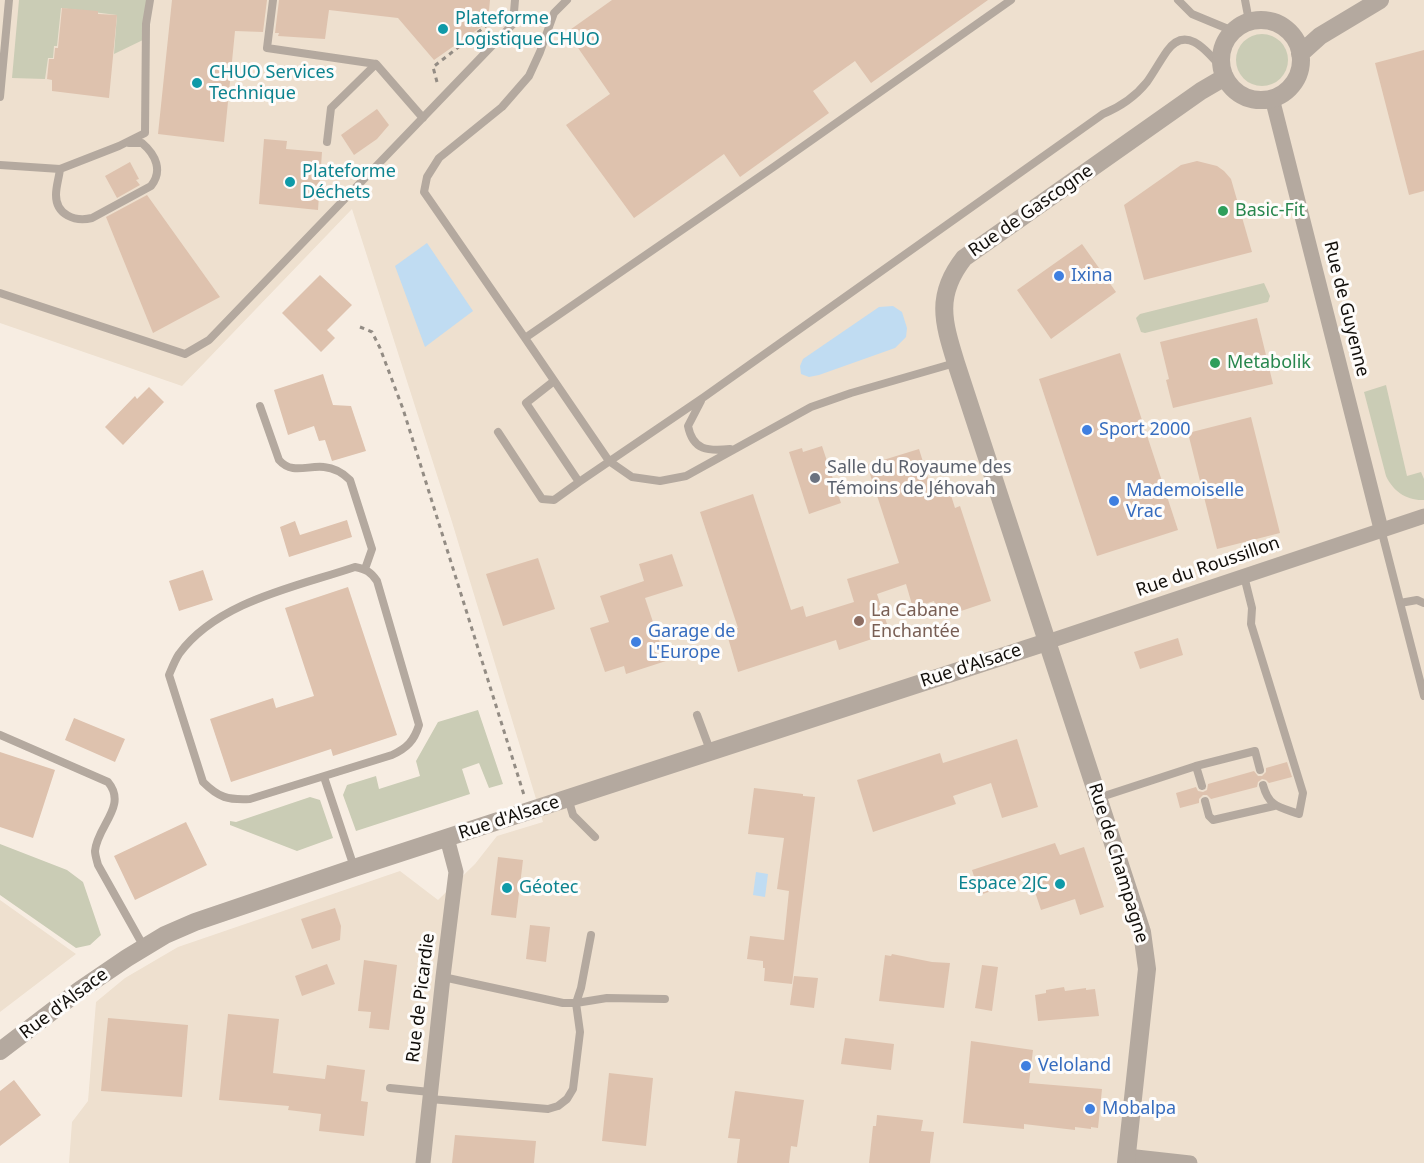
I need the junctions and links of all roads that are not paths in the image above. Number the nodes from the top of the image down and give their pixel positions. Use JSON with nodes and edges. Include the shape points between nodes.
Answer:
{"nodes":[{"id":1,"x":9,"y":0,"type":"edge"},
{"id":2,"x":150,"y":0,"type":"edge"},
{"id":3,"x":273,"y":0,"type":"edge"},
{"id":4,"x":515,"y":0,"type":"edge"},
{"id":5,"x":567,"y":0,"type":"edge"},
{"id":6,"x":1011,"y":0,"type":"edge"},
{"id":7,"x":1178,"y":0,"type":"edge"},
{"id":8,"x":1245,"y":0,"type":"edge"},
{"id":9,"x":1362,"y":0,"type":"edge"},
{"id":10,"x":1380,"y":0,"type":"edge"},
{"id":11,"x":1250,"y":21,"type":"junction"},
{"id":12,"x":1233,"y":31,"type":"junction"},
{"id":13,"x":1292,"y":34,"type":"junction"},
{"id":14,"x":1300,"y":54,"type":"junction"},
{"id":15,"x":376,"y":64,"type":"junction"},
{"id":16,"x":1223,"y":72,"type":"junction"},
{"id":17,"x":0,"y":97,"type":"edge"},
{"id":18,"x":1272,"y":98,"type":"junction"},
{"id":19,"x":423,"y":118,"type":"junction"},
{"id":20,"x":327,"y":142,"type":"dead end"},
{"id":21,"x":119,"y":146,"type":"junction"},
{"id":22,"x":0,"y":165,"type":"edge"},
{"id":23,"x":60,"y":170,"type":"junction"},
{"id":24,"x":0,"y":293,"type":"edge"},
{"id":25,"x":525,"y":338,"type":"junction"},
{"id":26,"x":956,"y":363,"type":"junction"},
{"id":27,"x":554,"y":381,"type":"junction"},
{"id":28,"x":704,"y":398,"type":"junction"},
{"id":29,"x":260,"y":406,"type":"dead end"},
{"id":30,"x":498,"y":432,"type":"dead end"},
{"id":31,"x":734,"y":449,"type":"junction"},
{"id":32,"x":609,"y":461,"type":"junction"},
{"id":33,"x":579,"y":482,"type":"junction"},
{"id":34,"x":1424,"y":516,"type":"edge"},
{"id":35,"x":1381,"y":529,"type":"junction"},
{"id":36,"x":365,"y":569,"type":"junction"},
{"id":37,"x":1244,"y":576,"type":"junction"},
{"id":38,"x":1400,"y":603,"type":"junction"},
{"id":39,"x":1424,"y":603,"type":"edge"},
{"id":40,"x":1047,"y":642,"type":"junction"},
{"id":41,"x":1424,"y":696,"type":"edge"},
{"id":42,"x":697,"y":715,"type":"dead end"},
{"id":43,"x":0,"y":735,"type":"edge"},
{"id":44,"x":711,"y":752,"type":"junction"},
{"id":45,"x":1196,"y":766,"type":"junction"},
{"id":46,"x":1260,"y":770,"type":"dead end"},
{"id":47,"x":324,"y":777,"type":"junction"},
{"id":48,"x":1263,"y":785,"type":"dead end"},
{"id":49,"x":1202,"y":786,"type":"dead end"},
{"id":50,"x":568,"y":798,"type":"junction"},
{"id":51,"x":1098,"y":798,"type":"junction"},
{"id":52,"x":1205,"y":801,"type":"dead end"},
{"id":53,"x":1274,"y":806,"type":"junction"},
{"id":54,"x":595,"y":837,"type":"dead end"},
{"id":55,"x":447,"y":838,"type":"junction"},
{"id":56,"x":354,"y":868,"type":"junction"},
{"id":57,"x":591,"y":935,"type":"dead end"},
{"id":58,"x":144,"y":947,"type":"junction"},
{"id":59,"x":442,"y":977,"type":"junction"},
{"id":60,"x":665,"y":999,"type":"dead end"},
{"id":61,"x":576,"y":1003,"type":"junction"},
{"id":62,"x":0,"y":1052,"type":"edge"},
{"id":63,"x":390,"y":1088,"type":"dead end"},
{"id":64,"x":430,"y":1096,"type":"junction"},
{"id":65,"x":1126,"y":1159,"type":"edge"},
{"id":66,"x":423,"y":1163,"type":"edge"},
{"id":67,"x":1190,"y":1163,"type":"edge"}],
"edges":[{"from":1,"to":17,"type":"lane"},
{"from":2,"to":21,"type":"lane","via":[[146,24],[145,133]]},
{"from":3,"to":15,"type":"lane","via":[[267,48]]},
{"from":4,"to":19,"type":"lane","via":[[513,24]]},
{"from":5,"to":25,"type":"lane","via":[[554,13],[529,76],[502,107],[439,158],[427,177],[424,192]]},
{"from":6,"to":25,"type":"lane"},
{"from":7,"to":12,"type":"lane","via":[[1192,14]]},
{"from":8,"to":11,"type":"lane"},
{"from":9,"to":13,"type":"street","via":[[1314,29]]},
{"from":10,"to":14,"type":"street","via":[[1320,36]]},
{"from":11,"to":12,"type":"street"},
{"from":11,"to":13,"type":"street","via":[[1273,21]]},
{"from":12,"to":16,"type":"street","via":[[1223,48]]},
{"from":13,"to":14,"type":"street"},
{"from":14,"to":18,"type":"street","via":[[1296,79]]},
{"from":15,"to":19,"type":"lane"},
{"from":15,"to":20,"type":"lane","via":[[331,108]]},
{"from":16,"to":18,"type":"street","via":[[1231,87],[1250,98]]},
{"from":16,"to":26,"type":"street","name":"Rue de Gascogne","via":[[1192,98],[964,258],[951,276],[944,297],[944,325]]},
{"from":16,"to":28,"type":"lane","via":[[1197,42],[1177,41],[1147,81],[1117,108],[1103,114]]},
{"from":18,"to":35,"type":"street","name":"Rue de Guyenne"},
{"from":19,"to":24,"type":"lane","via":[[209,340],[185,354]]},
{"from":21,"to":23,"type":"lane"},
{"from":21,"to":23,"type":"lane","via":[[135,141],[149,148],[157,164],[156,180],[92,218],[72,219],[59,206],[56,197]]},
{"from":22,"to":23,"type":"lane"},
{"from":25,"to":27,"type":"lane"},
{"from":26,"to":31,"type":"lane","via":[[811,407]]},
{"from":26,"to":40,"type":"street","name":"Rue de Gascogne"},
{"from":27,"to":32,"type":"lane"},
{"from":27,"to":33,"type":"lane","via":[[526,403]]},
{"from":28,"to":31,"type":"lane","via":[[688,426],[690,438],[709,451]]},
{"from":28,"to":32,"type":"lane"},
{"from":29,"to":36,"type":"lane","via":[[284,466],[324,467],[342,472],[350,480],[372,549]]},
{"from":30,"to":33,"type":"lane","via":[[542,499],[554,500]]},
{"from":31,"to":32,"type":"lane","via":[[686,476],[660,481],[632,477]]},
{"from":32,"to":33,"type":"lane"},
{"from":34,"to":35,"type":"street","name":"Rue du Roussillon"},
{"from":35,"to":37,"type":"street","name":"Rue du Roussillon"},
{"from":35,"to":38,"type":"lane"},
{"from":36,"to":47,"type":"lane","via":[[377,581],[419,725],[415,738],[404,749]]},
{"from":36,"to":47,"type":"lane","via":[[355,567],[241,605],[200,631],[178,655],[169,675],[203,782],[214,793],[232,800],[250,799]]},
{"from":37,"to":40,"type":"street","name":"Rue du Roussillon"},
{"from":37,"to":53,"type":"lane","via":[[1252,608],[1251,624],[1303,793],[1299,814]]},
{"from":38,"to":39,"type":"lane"},
{"from":38,"to":41,"type":"lane"},
{"from":40,"to":44,"type":"street","name":"Rue d'Alsace"},
{"from":40,"to":51,"type":"street","name":"Rue de Champagne"},
{"from":42,"to":44,"type":"lane"},
{"from":43,"to":58,"type":"lane","via":[[108,782],[114,789],[116,799],[95,850],[98,865]]},
{"from":44,"to":50,"type":"street","name":"Rue d'Alsace"},
{"from":45,"to":46,"type":"lane","via":[[1255,751]]},
{"from":45,"to":49,"type":"lane"},
{"from":45,"to":51,"type":"lane"},
{"from":47,"to":56,"type":"lane"},
{"from":48,"to":53,"type":"lane"},
{"from":50,"to":54,"type":"lane","via":[[573,815]]},
{"from":50,"to":55,"type":"street","name":"Rue d'Alsace"},
{"from":51,"to":65,"type":"street","name":"Rue de Champagne","via":[[1142,932],[1147,969]]},
{"from":52,"to":53,"type":"lane","via":[[1213,820]]},
{"from":55,"to":56,"type":"street","name":"Rue d'Alsace"},
{"from":55,"to":59,"type":"street","name":"Rue de Picardie","via":[[456,873]]},
{"from":56,"to":58,"type":"street","name":"Rue d'Alsace","via":[[195,922]]},
{"from":57,"to":61,"type":"lane"},
{"from":58,"to":62,"type":"street","name":"Rue d'Alsace"},
{"from":59,"to":61,"type":"lane"},
{"from":59,"to":64,"type":"street","name":"Rue de Picardie"},
{"from":60,"to":61,"type":"lane","via":[[607,998]]},
{"from":61,"to":64,"type":"lane","via":[[580,1032],[573,1089],[558,1106],[549,1109]]},
{"from":63,"to":64,"type":"lane"},
{"from":64,"to":66,"type":"street","name":"Rue de Picardie"},
{"from":65,"to":67,"type":"street"}]}
